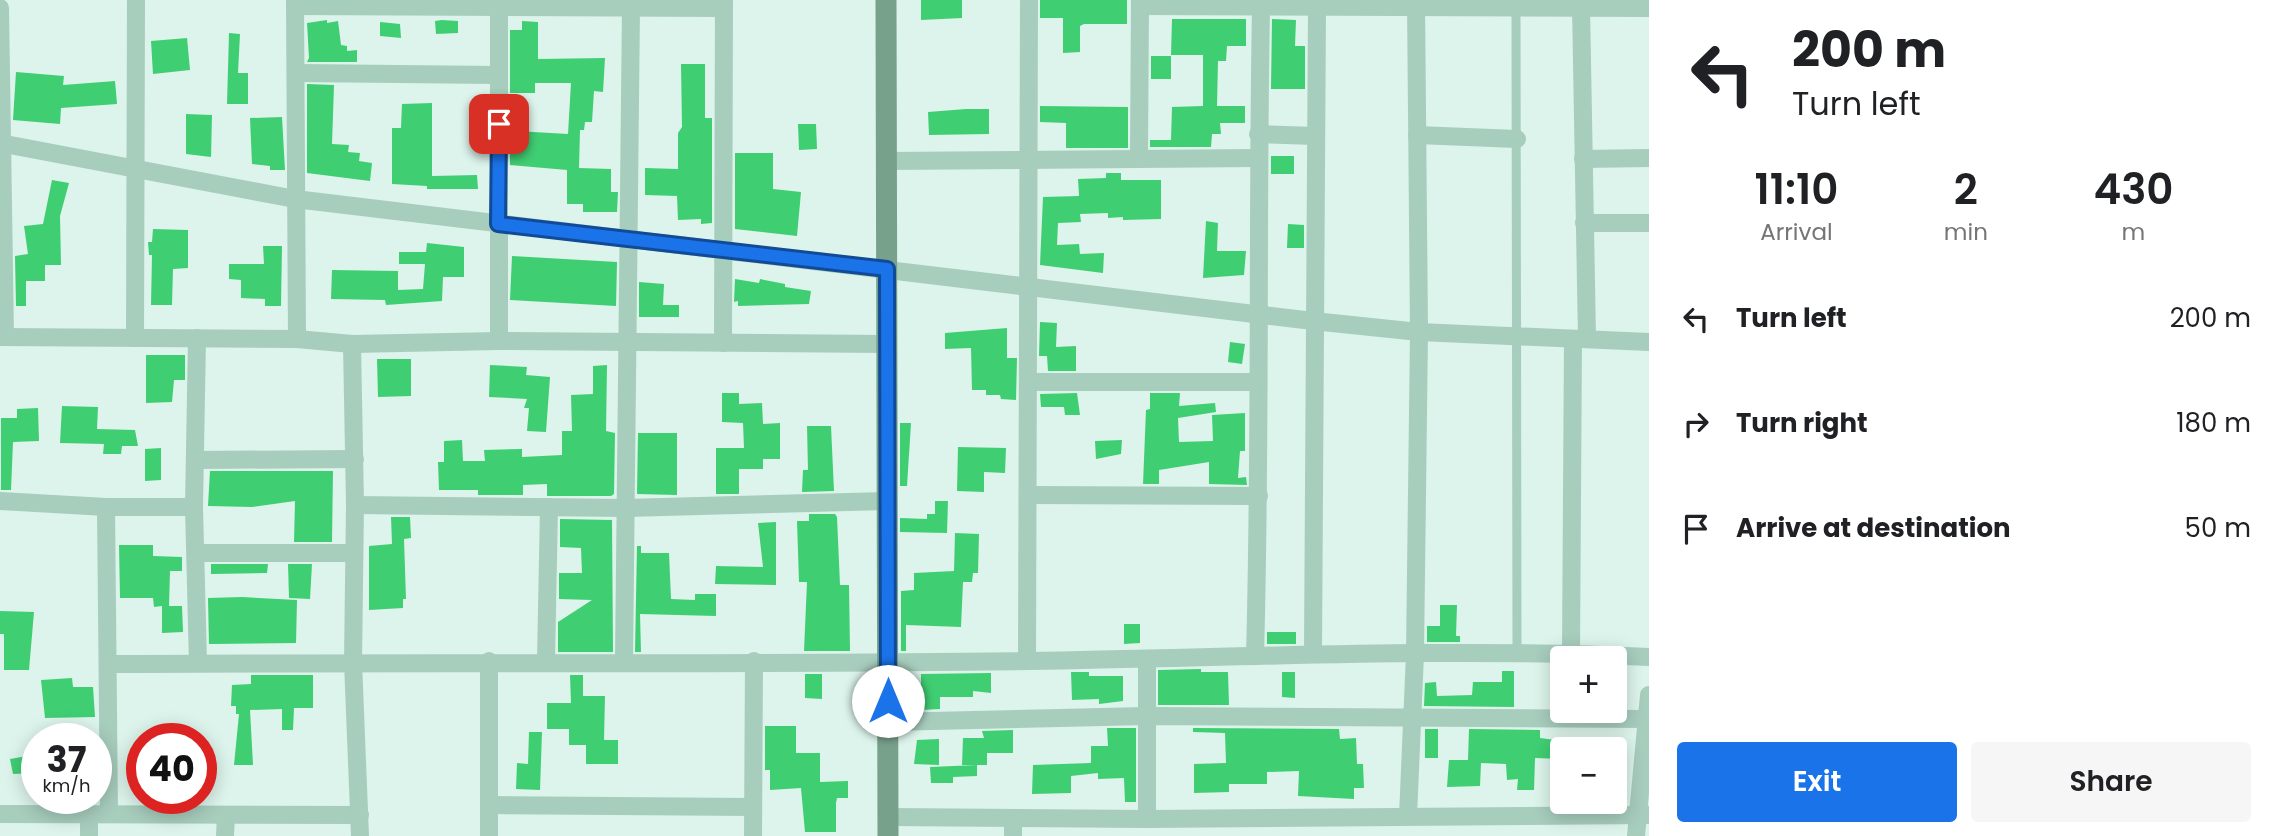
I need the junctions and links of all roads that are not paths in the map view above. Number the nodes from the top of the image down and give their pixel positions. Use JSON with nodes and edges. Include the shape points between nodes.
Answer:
{"nodes":[{"id":1,"x":136,"y":0,"type":"edge"},
{"id":2,"x":886,"y":0,"type":"edge"},
{"id":3,"x":1029,"y":0,"type":"edge"},
{"id":4,"x":295,"y":3,"type":"edge"},
{"id":5,"x":365,"y":3,"type":"edge"},
{"id":6,"x":499,"y":3,"type":"edge"},
{"id":7,"x":1140,"y":3,"type":"edge"},
{"id":8,"x":1416,"y":3,"type":"edge"},
{"id":9,"x":724,"y":4,"type":"edge"},
{"id":10,"x":1516,"y":6,"type":"junction"},
{"id":11,"x":1581,"y":6,"type":"junction"},
{"id":12,"x":631,"y":7,"type":"junction"},
{"id":13,"x":1261,"y":7,"type":"junction"},
{"id":14,"x":1317,"y":7,"type":"junction"},
{"id":15,"x":0,"y":8,"type":"edge"},
{"id":16,"x":1649,"y":8,"type":"edge"},
{"id":17,"x":297,"y":73,"type":"junction"},
{"id":18,"x":499,"y":75,"type":"junction"},
{"id":19,"x":1258,"y":134,"type":"junction"},
{"id":20,"x":1417,"y":135,"type":"junction"},
{"id":21,"x":1315,"y":136,"type":"junction"},
{"id":22,"x":1517,"y":139,"type":"junction"},
{"id":23,"x":2,"y":143,"type":"edge"},
{"id":24,"x":1139,"y":157,"type":"junction"},
{"id":25,"x":1258,"y":158,"type":"junction"},
{"id":26,"x":1649,"y":158,"type":"edge"},
{"id":27,"x":1030,"y":159,"type":"junction"},
{"id":28,"x":1583,"y":159,"type":"junction"},
{"id":29,"x":886,"y":161,"type":"junction"},
{"id":30,"x":136,"y":169,"type":"junction"},
{"id":31,"x":295,"y":199,"type":"junction"},
{"id":32,"x":1,"y":200,"type":"edge"},
{"id":33,"x":1584,"y":223,"type":"junction"},
{"id":34,"x":1649,"y":223,"type":"edge"},
{"id":35,"x":498,"y":224,"type":"junction"},
{"id":36,"x":629,"y":239,"type":"junction"},
{"id":37,"x":722,"y":251,"type":"junction"},
{"id":38,"x":887,"y":269,"type":"junction"},
{"id":39,"x":1031,"y":288,"type":"junction"},
{"id":40,"x":1257,"y":315,"type":"junction"},
{"id":41,"x":1313,"y":321,"type":"junction"},
{"id":42,"x":1419,"y":332,"type":"junction"},
{"id":43,"x":2,"y":337,"type":"edge"},
{"id":44,"x":135,"y":338,"type":"junction"},
{"id":45,"x":197,"y":338,"type":"junction"},
{"id":46,"x":1517,"y":338,"type":"junction"},
{"id":47,"x":297,"y":339,"type":"junction"},
{"id":48,"x":1580,"y":339,"type":"junction"},
{"id":49,"x":499,"y":341,"type":"junction"},
{"id":50,"x":628,"y":342,"type":"junction"},
{"id":51,"x":1649,"y":342,"type":"edge"},
{"id":52,"x":723,"y":343,"type":"junction"},
{"id":53,"x":352,"y":344,"type":"junction"},
{"id":54,"x":887,"y":344,"type":"junction"},
{"id":55,"x":1030,"y":382,"type":"junction"},
{"id":56,"x":1257,"y":382,"type":"junction"},
{"id":57,"x":355,"y":459,"type":"junction"},
{"id":58,"x":195,"y":460,"type":"junction"},
{"id":59,"x":1028,"y":495,"type":"junction"},
{"id":60,"x":1259,"y":496,"type":"junction"},
{"id":61,"x":0,"y":501,"type":"edge"},
{"id":62,"x":887,"y":501,"type":"junction"},
{"id":63,"x":355,"y":505,"type":"junction"},
{"id":64,"x":106,"y":507,"type":"junction"},
{"id":65,"x":550,"y":507,"type":"junction"},
{"id":66,"x":194,"y":508,"type":"junction"},
{"id":67,"x":626,"y":508,"type":"junction"},
{"id":68,"x":197,"y":553,"type":"junction"},
{"id":69,"x":354,"y":553,"type":"junction"},
{"id":70,"x":1571,"y":646,"type":"edge"},
{"id":71,"x":1313,"y":652,"type":"junction"},
{"id":72,"x":1517,"y":653,"type":"junction"},
{"id":73,"x":1550,"y":653,"type":"edge"},
{"id":74,"x":1415,"y":654,"type":"junction"},
{"id":75,"x":1255,"y":656,"type":"junction"},
{"id":76,"x":1627,"y":656,"type":"edge"},
{"id":77,"x":1649,"y":657,"type":"edge"},
{"id":78,"x":1147,"y":659,"type":"junction"},
{"id":79,"x":489,"y":661,"type":"junction"},
{"id":80,"x":624,"y":661,"type":"junction"},
{"id":81,"x":754,"y":661,"type":"junction"},
{"id":82,"x":888,"y":661,"type":"junction"},
{"id":83,"x":1027,"y":661,"type":"junction"},
{"id":84,"x":353,"y":662,"type":"junction"},
{"id":85,"x":546,"y":662,"type":"junction"},
{"id":86,"x":198,"y":663,"type":"junction"},
{"id":87,"x":110,"y":664,"type":"junction"},
{"id":88,"x":1649,"y":695,"type":"edge"},
{"id":89,"x":1146,"y":716,"type":"junction"},
{"id":90,"x":1411,"y":718,"type":"junction"},
{"id":91,"x":1646,"y":719,"type":"junction"},
{"id":92,"x":888,"y":722,"type":"junction"},
{"id":93,"x":110,"y":723,"type":"edge"},
{"id":94,"x":489,"y":805,"type":"junction"},
{"id":95,"x":753,"y":807,"type":"junction"},
{"id":96,"x":0,"y":814,"type":"edge"},
{"id":97,"x":21,"y":814,"type":"edge"},
{"id":98,"x":89,"y":814,"type":"edge"},
{"id":99,"x":109,"y":814,"type":"edge"},
{"id":100,"x":226,"y":815,"type":"junction"},
{"id":101,"x":360,"y":815,"type":"junction"},
{"id":102,"x":1408,"y":816,"type":"junction"},
{"id":103,"x":1644,"y":816,"type":"edge"},
{"id":104,"x":1273,"y":817,"type":"junction"},
{"id":105,"x":1013,"y":818,"type":"junction"},
{"id":106,"x":1147,"y":819,"type":"junction"},
{"id":107,"x":888,"y":826,"type":"edge"},
{"id":108,"x":89,"y":836,"type":"edge"},
{"id":109,"x":225,"y":836,"type":"edge"},
{"id":110,"x":360,"y":836,"type":"edge"},
{"id":111,"x":489,"y":836,"type":"edge"},
{"id":112,"x":753,"y":836,"type":"edge"},
{"id":113,"x":1013,"y":836,"type":"edge"},
{"id":114,"x":1274,"y":836,"type":"edge"},
{"id":115,"x":1636,"y":836,"type":"edge"}],
"edges":[{"from":1,"to":30,"type":"street"},
{"from":2,"to":29,"type":"street"},
{"from":3,"to":27,"type":"street"},
{"from":4,"to":5,"type":"street"},
{"from":4,"to":17,"type":"street"},
{"from":5,"to":6,"type":"street"},
{"from":6,"to":12,"type":"street"},
{"from":6,"to":18,"type":"street"},
{"from":7,"to":13,"type":"street"},
{"from":7,"to":24,"type":"street"},
{"from":8,"to":10,"type":"street"},
{"from":8,"to":14,"type":"street"},
{"from":8,"to":20,"type":"street"},
{"from":9,"to":12,"type":"street"},
{"from":9,"to":37,"type":"street"},
{"from":10,"to":11,"type":"street"},
{"from":10,"to":22,"type":"lane"},
{"from":11,"to":16,"type":"street"},
{"from":11,"to":28,"type":"street"},
{"from":12,"to":36,"type":"street"},
{"from":13,"to":14,"type":"street"},
{"from":13,"to":19,"type":"street"},
{"from":14,"to":21,"type":"street"},
{"from":15,"to":23,"type":"street"},
{"from":17,"to":18,"type":"street"},
{"from":17,"to":31,"type":"street"},
{"from":18,"to":35,"type":"street"},
{"from":19,"to":21,"type":"street"},
{"from":19,"to":25,"type":"street"},
{"from":20,"to":22,"type":"street"},
{"from":20,"to":42,"type":"street"},
{"from":21,"to":41,"type":"street"},
{"from":22,"to":46,"type":"lane"},
{"from":23,"to":30,"type":"street"},
{"from":23,"to":32,"type":"street"},
{"from":24,"to":25,"type":"street"},
{"from":24,"to":27,"type":"street"},
{"from":25,"to":40,"type":"street"},
{"from":26,"to":28,"type":"street"},
{"from":27,"to":29,"type":"street"},
{"from":27,"to":39,"type":"street"},
{"from":28,"to":33,"type":"street"},
{"from":29,"to":38,"type":"street"},
{"from":30,"to":31,"type":"street"},
{"from":30,"to":44,"type":"street"},
{"from":31,"to":35,"type":"street"},
{"from":31,"to":47,"type":"street"},
{"from":32,"to":43,"type":"street"},
{"from":33,"to":34,"type":"street"},
{"from":33,"to":48,"type":"street"},
{"from":35,"to":36,"type":"street"},
{"from":35,"to":49,"type":"street"},
{"from":36,"to":37,"type":"street"},
{"from":36,"to":50,"type":"street"},
{"from":37,"to":38,"type":"street"},
{"from":37,"to":52,"type":"street"},
{"from":38,"to":39,"type":"street"},
{"from":38,"to":54,"type":"street"},
{"from":39,"to":40,"type":"street"},
{"from":39,"to":55,"type":"street"},
{"from":40,"to":41,"type":"street"},
{"from":40,"to":56,"type":"street"},
{"from":41,"to":42,"type":"street"},
{"from":41,"to":71,"type":"street"},
{"from":42,"to":46,"type":"street"},
{"from":42,"to":74,"type":"street"},
{"from":43,"to":44,"type":"street"},
{"from":44,"to":45,"type":"street"},
{"from":45,"to":47,"type":"street"},
{"from":45,"to":58,"type":"street"},
{"from":46,"to":48,"type":"street"},
{"from":46,"to":72,"type":"lane"},
{"from":47,"to":53,"type":"street"},
{"from":48,"to":51,"type":"street"},
{"from":48,"to":70,"type":"street"},
{"from":49,"to":50,"type":"street"},
{"from":49,"to":53,"type":"street"},
{"from":50,"to":52,"type":"street"},
{"from":50,"to":67,"type":"street"},
{"from":52,"to":54,"type":"street"},
{"from":53,"to":57,"type":"street"},
{"from":54,"to":62,"type":"street"},
{"from":55,"to":56,"type":"street"},
{"from":55,"to":59,"type":"street"},
{"from":56,"to":60,"type":"street"},
{"from":57,"to":58,"type":"street"},
{"from":57,"to":63,"type":"street"},
{"from":58,"to":66,"type":"street"},
{"from":59,"to":60,"type":"street"},
{"from":59,"to":83,"type":"street"},
{"from":60,"to":75,"type":"street"},
{"from":61,"to":64,"type":"street"},
{"from":62,"to":67,"type":"street"},
{"from":62,"to":82,"type":"street"},
{"from":63,"to":65,"type":"street"},
{"from":63,"to":69,"type":"street"},
{"from":64,"to":66,"type":"street"},
{"from":64,"to":87,"type":"street"},
{"from":65,"to":67,"type":"street"},
{"from":65,"to":85,"type":"street"},
{"from":66,"to":68,"type":"street"},
{"from":67,"to":80,"type":"street"},
{"from":68,"to":69,"type":"street"},
{"from":68,"to":86,"type":"street"},
{"from":69,"to":84,"type":"street"},
{"from":71,"to":74,"type":"street"},
{"from":71,"to":75,"type":"street"},
{"from":72,"to":73,"type":"street"},
{"from":72,"to":74,"type":"street"},
{"from":74,"to":90,"type":"street"},
{"from":75,"to":78,"type":"street"},
{"from":76,"to":77,"type":"street"},
{"from":78,"to":83,"type":"street"},
{"from":78,"to":89,"type":"street"},
{"from":79,"to":84,"type":"street"},
{"from":79,"to":85,"type":"street"},
{"from":79,"to":94,"type":"street"},
{"from":80,"to":81,"type":"street"},
{"from":80,"to":85,"type":"street"},
{"from":81,"to":82,"type":"street"},
{"from":81,"to":95,"type":"street"},
{"from":82,"to":83,"type":"street"},
{"from":82,"to":92,"type":"street"},
{"from":84,"to":86,"type":"street"},
{"from":84,"to":101,"type":"street"},
{"from":86,"to":87,"type":"street"},
{"from":87,"to":93,"type":"street"},
{"from":88,"to":91,"type":"street"},
{"from":89,"to":90,"type":"street"},
{"from":89,"to":92,"type":"street"},
{"from":89,"to":106,"type":"street"},
{"from":90,"to":91,"type":"street"},
{"from":90,"to":102,"type":"street"},
{"from":91,"to":103,"type":"street"},
{"from":92,"to":107,"type":"street"},
{"from":94,"to":95,"type":"street"},
{"from":94,"to":111,"type":"street"},
{"from":95,"to":112,"type":"street"},
{"from":96,"to":97,"type":"street"},
{"from":98,"to":108,"type":"street"},
{"from":99,"to":100,"type":"street"},
{"from":100,"to":101,"type":"street"},
{"from":100,"to":109,"type":"street"},
{"from":101,"to":110,"type":"street"},
{"from":102,"to":103,"type":"street"},
{"from":102,"to":104,"type":"street"},
{"from":103,"to":115,"type":"street"},
{"from":104,"to":106,"type":"street"},
{"from":104,"to":114,"type":"street"},
{"from":105,"to":106,"type":"street"},
{"from":105,"to":107,"type":"street"},
{"from":105,"to":113,"type":"street"}]}
